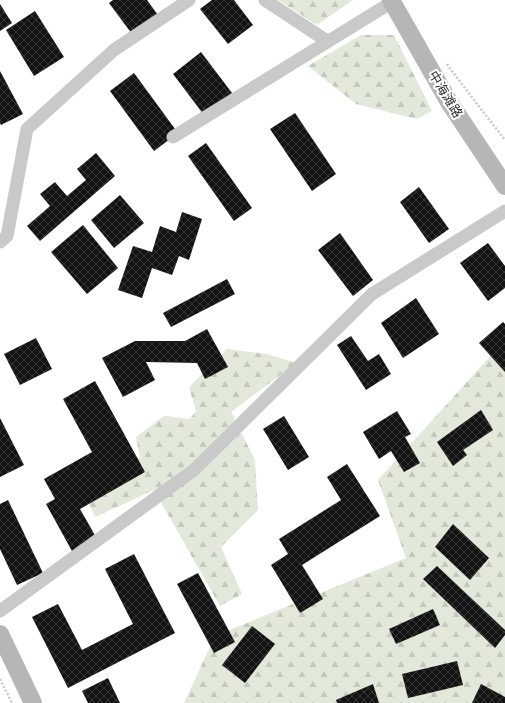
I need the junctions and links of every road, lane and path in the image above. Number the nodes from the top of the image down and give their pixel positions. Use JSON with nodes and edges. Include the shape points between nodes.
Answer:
{"nodes":[{"id":1,"x":189,"y":0,"type":"edge"},
{"id":2,"x":265,"y":0,"type":"edge"},
{"id":3,"x":392,"y":1,"type":"edge"},
{"id":4,"x":327,"y":41,"type":"junction"},
{"id":5,"x":447,"y":64,"type":"dead end"},
{"id":6,"x":173,"y":137,"type":"dead end"},
{"id":7,"x":505,"y":140,"type":"edge"},
{"id":8,"x":505,"y":186,"type":"edge"},
{"id":9,"x":505,"y":211,"type":"edge"},
{"id":10,"x":0,"y":242,"type":"edge"},
{"id":11,"x":0,"y":611,"type":"edge"},
{"id":12,"x":0,"y":634,"type":"edge"},
{"id":13,"x":0,"y":679,"type":"edge"},
{"id":14,"x":12,"y":703,"type":"edge"},
{"id":15,"x":33,"y":703,"type":"edge"}],
"edges":[{"from":1,"to":10,"type":"street","via":[[114,50],[27,129],[7,236]]},
{"from":2,"to":4,"type":"street"},
{"from":3,"to":4,"type":"street"},
{"from":3,"to":8,"type":"main road","name":"中海滩路","via":[[449,102]]},
{"from":4,"to":6,"type":"street"},
{"from":5,"to":7,"type":"path"},
{"from":9,"to":11,"type":"street","via":[[372,294],[194,470]]},
{"from":12,"to":15,"type":"main road"},
{"from":13,"to":14,"type":"path"}]}
